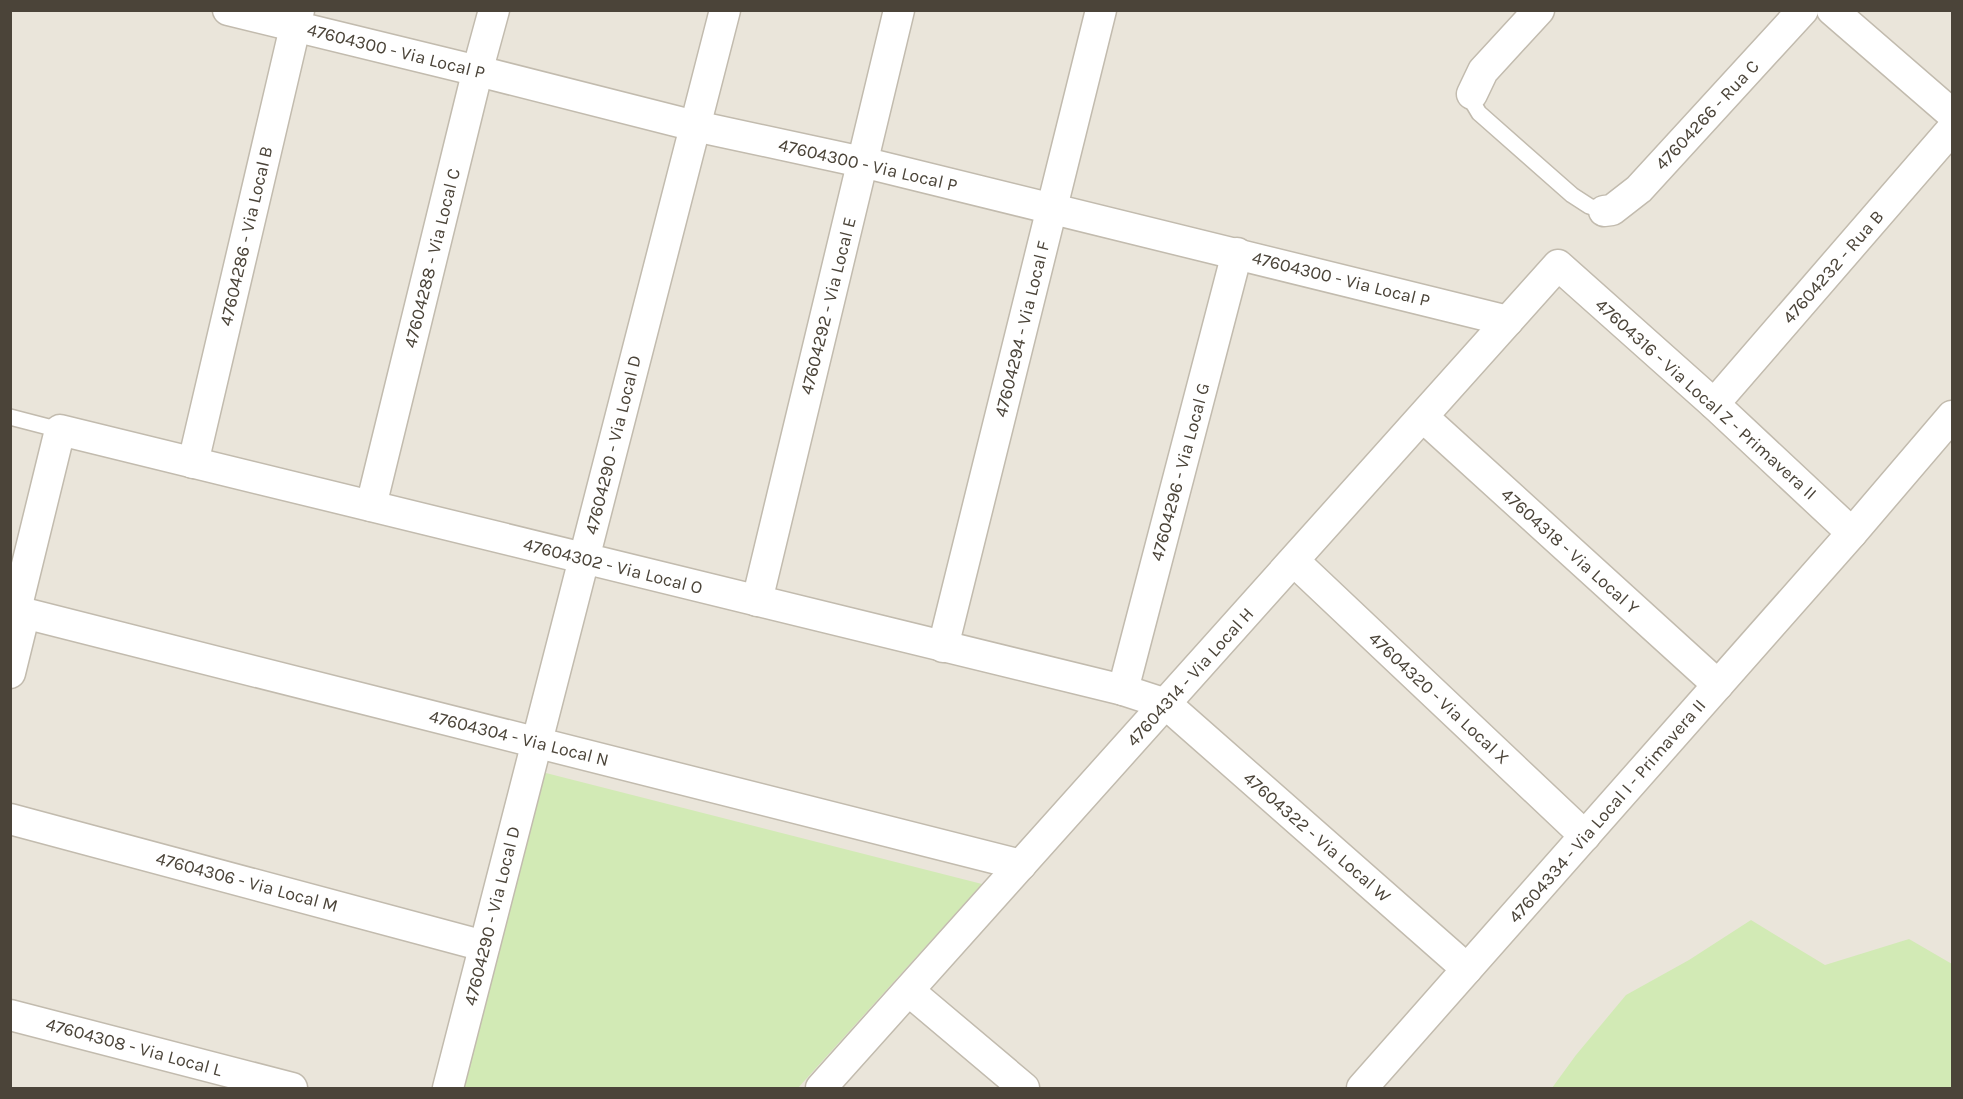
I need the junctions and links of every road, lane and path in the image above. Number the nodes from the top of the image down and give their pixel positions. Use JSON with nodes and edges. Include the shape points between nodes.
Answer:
{"nodes":[{"id":1,"x":228,"y":10,"type":"edge"},
{"id":2,"x":494,"y":10,"type":"edge"},
{"id":3,"x":724,"y":10,"type":"edge"},
{"id":4,"x":899,"y":10,"type":"edge"},
{"id":5,"x":1101,"y":10,"type":"edge"},
{"id":6,"x":1539,"y":10,"type":"edge"},
{"id":7,"x":1803,"y":10,"type":"edge"},
{"id":8,"x":1832,"y":10,"type":"edge"},
{"id":9,"x":297,"y":19,"type":"edge"},
{"id":10,"x":478,"y":71,"type":"junction"},
{"id":11,"x":1472,"y":94,"type":"joint"},
{"id":12,"x":1953,"y":114,"type":"edge"},
{"id":13,"x":695,"y":126,"type":"junction"},
{"id":14,"x":1953,"y":129,"type":"edge"},
{"id":15,"x":862,"y":162,"type":"junction"},
{"id":16,"x":1052,"y":209,"type":"junction"},
{"id":17,"x":1604,"y":211,"type":"joint"},
{"id":18,"x":1237,"y":253,"type":"junction"},
{"id":19,"x":1558,"y":265,"type":"joint"},
{"id":20,"x":1508,"y":321,"type":"junction"},
{"id":21,"x":1714,"y":404,"type":"junction"},
{"id":22,"x":1953,"y":416,"type":"edge"},
{"id":23,"x":10,"y":417,"type":"edge"},
{"id":24,"x":1423,"y":417,"type":"junction"},
{"id":25,"x":65,"y":431,"type":"junction"},
{"id":26,"x":193,"y":463,"type":"junction"},
{"id":27,"x":371,"y":506,"type":"junction"},
{"id":28,"x":1852,"y":533,"type":"junction"},
{"id":29,"x":584,"y":558,"type":"junction"},
{"id":30,"x":1294,"y":561,"type":"junction"},
{"id":31,"x":757,"y":601,"type":"junction"},
{"id":32,"x":17,"y":620,"type":"edge"},
{"id":33,"x":943,"y":647,"type":"junction"},
{"id":34,"x":10,"y":673,"type":"edge"},
{"id":35,"x":1718,"y":685,"type":"junction"},
{"id":36,"x":1123,"y":690,"type":"junction"},
{"id":37,"x":1166,"y":704,"type":"junction"},
{"id":38,"x":537,"y":742,"type":"junction"},
{"id":39,"x":10,"y":819,"type":"edge"},
{"id":40,"x":1585,"y":836,"type":"junction"},
{"id":41,"x":1021,"y":865,"type":"junction"},
{"id":42,"x":484,"y":946,"type":"junction"},
{"id":43,"x":1467,"y":969,"type":"junction"},
{"id":44,"x":909,"y":991,"type":"junction"},
{"id":45,"x":10,"y":1015,"type":"edge"},
{"id":46,"x":292,"y":1089,"type":"edge"},
{"id":47,"x":448,"y":1089,"type":"edge"},
{"id":48,"x":821,"y":1089,"type":"edge"},
{"id":49,"x":1024,"y":1089,"type":"edge"},
{"id":50,"x":1362,"y":1089,"type":"edge"}],
"edges":[{"from":1,"to":9,"type":"street","name":"47604300 - Via Local P"},
{"from":2,"to":10,"type":"street","name":"47604288 - Via Local C"},
{"from":3,"to":13,"type":"street","name":"47604290 - Via Local D"},
{"from":4,"to":15,"type":"street","name":"47604292 - Via Local E"},
{"from":5,"to":16,"type":"street","name":"47604294 - Via Local F"},
{"from":6,"to":11,"type":"street","via":[[1483,71]]},
{"from":7,"to":17,"type":"street","name":"47604266 - Rua C","via":[[1639,189],[1612,210]]},
{"from":8,"to":12,"type":"street"},
{"from":9,"to":10,"type":"street","name":"47604300 - Via Local P"},
{"from":9,"to":26,"type":"street","name":"47604286 - Via Local B"},
{"from":10,"to":13,"type":"street","name":"47604300 - Via Local P"},
{"from":10,"to":27,"type":"street","name":"47604288 - Via Local C"},
{"from":11,"to":17,"type":"lane","via":[[1479,113],[1572,195]]},
{"from":13,"to":15,"type":"street","name":"47604300 - Via Local P"},
{"from":13,"to":29,"type":"street","name":"47604290 - Via Local D"},
{"from":14,"to":21,"type":"street","name":"47604232 - Rua B"},
{"from":15,"to":16,"type":"street","name":"47604300 - Via Local P"},
{"from":15,"to":31,"type":"street","name":"47604292 - Via Local E"},
{"from":16,"to":18,"type":"street","name":"47604300 - Via Local P"},
{"from":16,"to":33,"type":"street","name":"47604294 - Via Local F"},
{"from":18,"to":20,"type":"street","name":"47604300 - Via Local P"},
{"from":18,"to":36,"type":"street","name":"47604296 - Via Local G"},
{"from":19,"to":20,"type":"street","name":"47604314 - Via Local H"},
{"from":19,"to":21,"type":"street","name":"47604316 - Via Local Z - Primavera II"},
{"from":20,"to":24,"type":"street","name":"47604314 - Via Local H"},
{"from":21,"to":28,"type":"street","name":"47604316 - Via Local Z - Primavera II"},
{"from":22,"to":28,"type":"street","name":"47604334 - Via Local I - Primavera II"},
{"from":23,"to":25,"type":"lane"},
{"from":24,"to":30,"type":"street","name":"47604314 - Via Local H"},
{"from":24,"to":35,"type":"street","name":"47604318 - Via Local Y"},
{"from":25,"to":26,"type":"street","name":"47604302 - Via Local O"},
{"from":25,"to":32,"type":"street"},
{"from":26,"to":27,"type":"street","name":"47604302 - Via Local O"},
{"from":27,"to":29,"type":"street","name":"47604302 - Via Local O"},
{"from":28,"to":35,"type":"street","name":"47604334 - Via Local I - Primavera II"},
{"from":29,"to":31,"type":"street","name":"47604302 - Via Local O"},
{"from":29,"to":38,"type":"street","name":"47604290 - Via Local D"},
{"from":30,"to":37,"type":"street","name":"47604314 - Via Local H"},
{"from":30,"to":40,"type":"street","name":"47604320 - Via Local X"},
{"from":31,"to":33,"type":"street","name":"47604302 - Via Local O"},
{"from":32,"to":34,"type":"street"},
{"from":32,"to":38,"type":"street","name":"47604304 - Via Local N"},
{"from":33,"to":36,"type":"street","name":"47604302 - Via Local O"},
{"from":35,"to":40,"type":"street","name":"47604334 - Via Local I - Primavera II"},
{"from":36,"to":37,"type":"street","name":"47604302 - Via Local O"},
{"from":37,"to":41,"type":"street","name":"47604314 - Via Local H"},
{"from":37,"to":43,"type":"street","name":"47604322 - Via Local W"},
{"from":38,"to":41,"type":"street","name":"47604304 - Via Local N"},
{"from":38,"to":42,"type":"street","name":"47604290 - Via Local D"},
{"from":39,"to":42,"type":"street","name":"47604306 - Via Local M"},
{"from":40,"to":43,"type":"street","name":"47604334 - Via Local I - Primavera II"},
{"from":41,"to":44,"type":"street","name":"47604314 - Via Local H"},
{"from":42,"to":47,"type":"street","name":"47604290 - Via Local D"},
{"from":43,"to":50,"type":"street","name":"47604334 - Via Local I - Primavera II"},
{"from":44,"to":48,"type":"street","name":"47604314 - Via Local H"},
{"from":44,"to":49,"type":"street"},
{"from":45,"to":46,"type":"street","name":"47604308 - Via Local L"}]}
